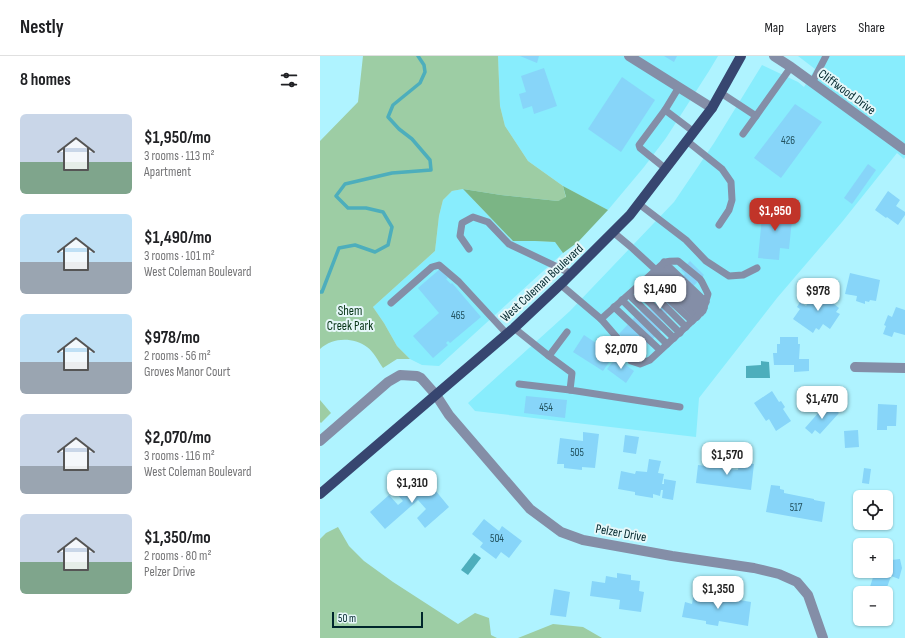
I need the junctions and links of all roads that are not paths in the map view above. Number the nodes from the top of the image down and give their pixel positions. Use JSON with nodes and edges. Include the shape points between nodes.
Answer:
{"nodes":[{"id":1,"x":629,"y":56,"type":"edge"},
{"id":2,"x":741,"y":56,"type":"edge"},
{"id":3,"x":774,"y":56,"type":"edge"},
{"id":4,"x":826,"y":56,"type":"edge"},
{"id":5,"x":791,"y":67,"type":"junction"},
{"id":6,"x":812,"y":83,"type":"junction"},
{"id":7,"x":679,"y":87,"type":"junction"},
{"id":8,"x":721,"y":93,"type":"junction"},
{"id":9,"x":712,"y":108,"type":"junction"},
{"id":10,"x":665,"y":110,"type":"junction"},
{"id":11,"x":756,"y":116,"type":"junction"},
{"id":12,"x":694,"y":132,"type":"junction"},
{"id":13,"x":743,"y":134,"type":"dead end"},
{"id":14,"x":687,"y":141,"type":"junction"},
{"id":15,"x":905,"y":150,"type":"edge"},
{"id":16,"x":666,"y":169,"type":"junction"},
{"id":17,"x":639,"y":204,"type":"junction"},
{"id":18,"x":719,"y":225,"type":"dead end"},
{"id":19,"x":613,"y":232,"type":"junction"},
{"id":20,"x":469,"y":249,"type":"dead end"},
{"id":21,"x":757,"y":268,"type":"dead end"},
{"id":22,"x":572,"y":274,"type":"junction"},
{"id":23,"x":651,"y":275,"type":"junction"},
{"id":24,"x":561,"y":284,"type":"junction"},
{"id":25,"x":629,"y":295,"type":"junction"},
{"id":26,"x":622,"y":300,"type":"junction"},
{"id":27,"x":391,"y":303,"type":"dead end"},
{"id":28,"x":614,"y":307,"type":"junction"},
{"id":29,"x":700,"y":312,"type":"junction"},
{"id":30,"x":601,"y":320,"type":"junction"},
{"id":31,"x":686,"y":327,"type":"junction"},
{"id":32,"x":511,"y":331,"type":"junction"},
{"id":33,"x":567,"y":332,"type":"dead end"},
{"id":34,"x":680,"y":332,"type":"junction"},
{"id":35,"x":674,"y":338,"type":"junction"},
{"id":36,"x":667,"y":344,"type":"junction"},
{"id":37,"x":660,"y":350,"type":"junction"},
{"id":38,"x":548,"y":356,"type":"junction"},
{"id":39,"x":855,"y":367,"type":"dead end"},
{"id":40,"x":905,"y":368,"type":"edge"},
{"id":41,"x":519,"y":384,"type":"dead end"},
{"id":42,"x":570,"y":390,"type":"junction"},
{"id":43,"x":436,"y":395,"type":"junction"},
{"id":44,"x":680,"y":407,"type":"dead end"},
{"id":45,"x":321,"y":439,"type":"edge"},
{"id":46,"x":320,"y":494,"type":"edge"},
{"id":47,"x":823,"y":638,"type":"edge"}],
"edges":[{"from":1,"to":7,"type":"street"},
{"from":2,"to":8,"type":"main road","name":"West Coleman Boulevard"},
{"from":3,"to":5,"type":"street","name":"Cliffwood Drive"},
{"from":4,"to":6,"type":"lane"},
{"from":5,"to":6,"type":"street","name":"Cliffwood Drive"},
{"from":5,"to":11,"type":"lane"},
{"from":6,"to":15,"type":"street","name":"Cliffwood Drive"},
{"from":7,"to":9,"type":"street"},
{"from":7,"to":10,"type":"lane"},
{"from":8,"to":9,"type":"main road","name":"West Coleman Boulevard"},
{"from":8,"to":11,"type":"lane"},
{"from":9,"to":12,"type":"main road","name":"West Coleman Boulevard"},
{"from":10,"to":12,"type":"lane"},
{"from":10,"to":16,"type":"lane","via":[[639,145]]},
{"from":11,"to":13,"type":"lane"},
{"from":12,"to":14,"type":"main road","name":"West Coleman Boulevard"},
{"from":14,"to":16,"type":"main road","name":"West Coleman Boulevard"},
{"from":14,"to":18,"type":"lane","via":[[722,168],[730,182],[732,200]]},
{"from":16,"to":17,"type":"main road","name":"West Coleman Boulevard"},
{"from":17,"to":19,"type":"main road","name":"West Coleman Boulevard"},
{"from":17,"to":21,"type":"lane","via":[[686,240],[706,261],[728,276],[743,275]]},
{"from":19,"to":22,"type":"main road","name":"West Coleman Boulevard"},
{"from":19,"to":23,"type":"lane","via":[[631,247]]},
{"from":20,"to":22,"type":"lane","via":[[460,236],[462,223],[473,217],[488,222],[509,244]]},
{"from":22,"to":24,"type":"main road","name":"West Coleman Boulevard"},
{"from":23,"to":25,"type":"lane"},
{"from":23,"to":29,"type":"lane"},
{"from":23,"to":29,"type":"lane"},
{"from":23,"to":29,"type":"lane"},
{"from":23,"to":29,"type":"lane","via":[[678,261],[702,282],[708,294]]},
{"from":23,"to":31,"type":"lane"},
{"from":23,"to":34,"type":"lane"},
{"from":24,"to":30,"type":"lane"},
{"from":24,"to":32,"type":"main road","name":"West Coleman Boulevard"},
{"from":25,"to":26,"type":"lane"},
{"from":25,"to":35,"type":"lane"},
{"from":26,"to":28,"type":"lane"},
{"from":26,"to":36,"type":"lane"},
{"from":27,"to":32,"type":"lane","via":[[432,267],[439,265]]},
{"from":28,"to":30,"type":"lane"},
{"from":28,"to":37,"type":"lane"},
{"from":29,"to":31,"type":"lane"},
{"from":30,"to":37,"type":"lane","via":[[620,341],[631,361],[640,364],[650,360]]},
{"from":31,"to":34,"type":"lane"},
{"from":32,"to":38,"type":"lane"},
{"from":32,"to":43,"type":"main road","name":"West Coleman Boulevard"},
{"from":33,"to":38,"type":"lane"},
{"from":34,"to":35,"type":"lane"},
{"from":35,"to":36,"type":"lane"},
{"from":36,"to":37,"type":"lane"},
{"from":38,"to":42,"type":"lane","via":[[572,373]]},
{"from":39,"to":40,"type":"street"},
{"from":41,"to":42,"type":"lane"},
{"from":42,"to":44,"type":"lane"},
{"from":43,"to":45,"type":"street","name":"Pelzer Drive","via":[[422,378],[400,375],[388,382]]},
{"from":43,"to":46,"type":"main road","name":"West Coleman Boulevard"},
{"from":43,"to":47,"type":"street","name":"Pelzer Drive","via":[[449,415],[530,508],[561,532],[583,540],[779,574],[797,582],[808,595]]}]}
